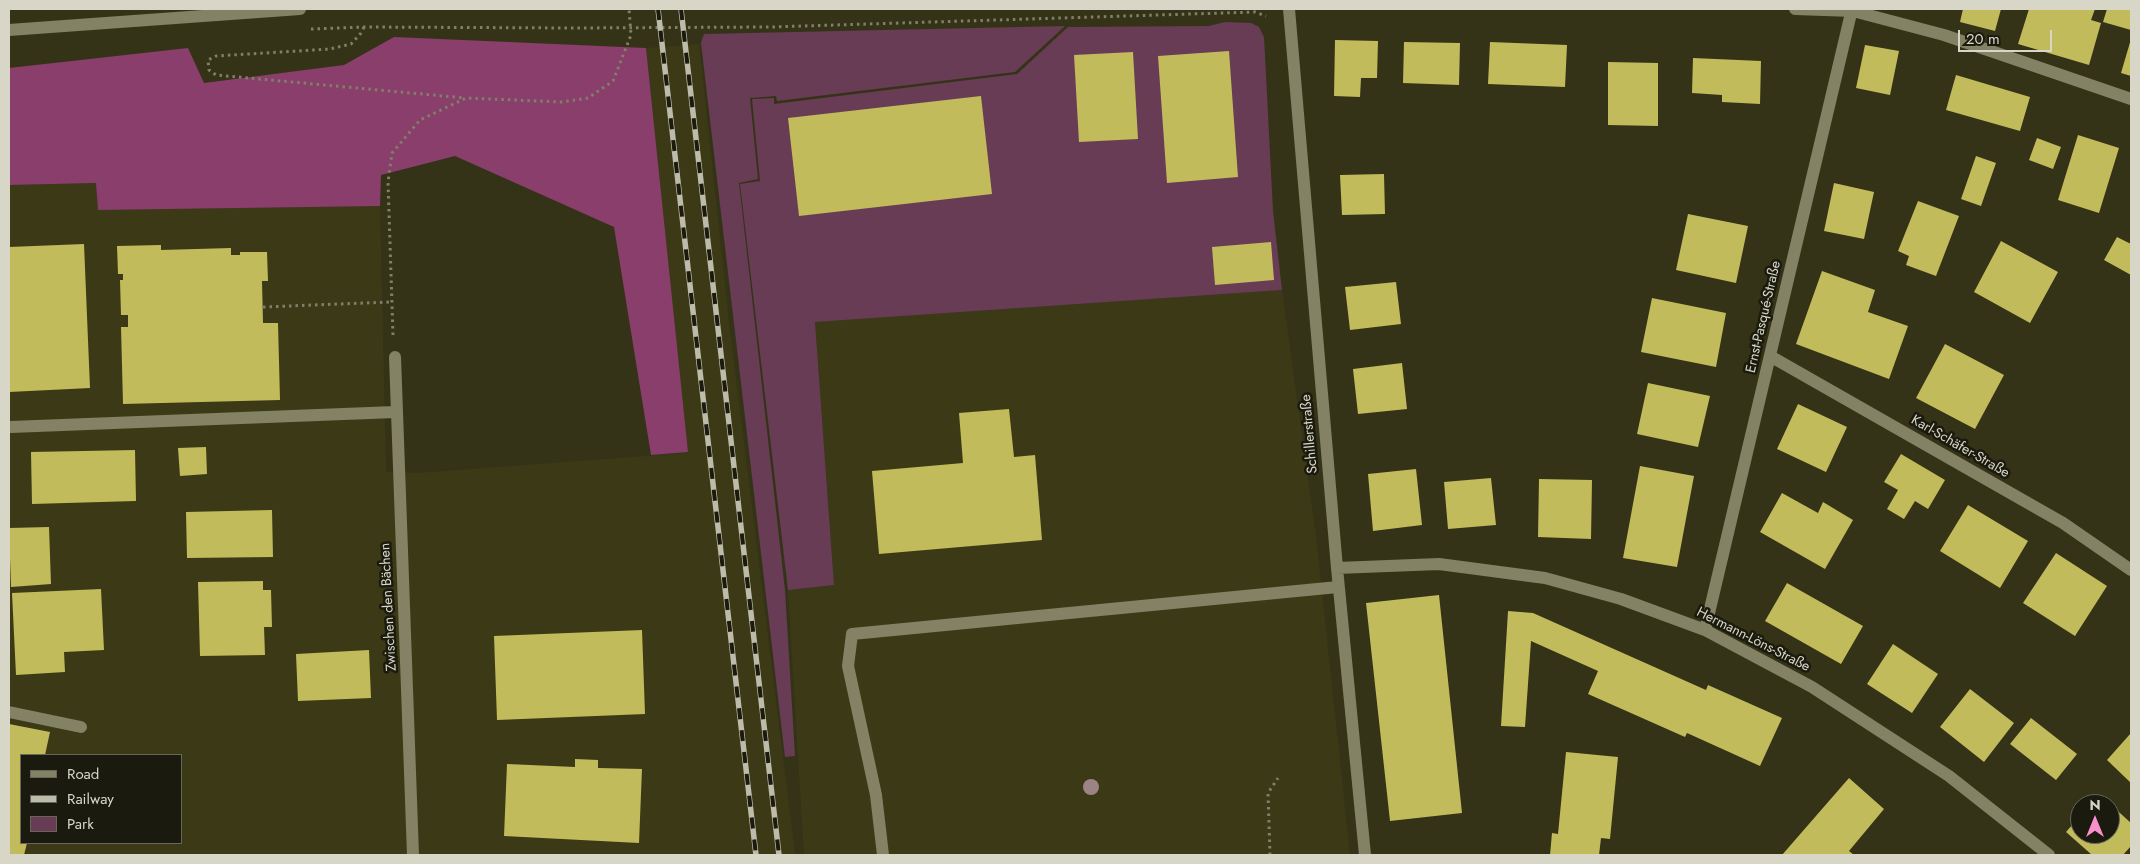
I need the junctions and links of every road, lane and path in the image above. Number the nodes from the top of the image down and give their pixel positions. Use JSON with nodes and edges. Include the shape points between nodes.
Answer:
{"nodes":[{"id":1,"x":300,"y":9,"type":"edge"},
{"id":2,"x":629,"y":9,"type":"edge"},
{"id":3,"x":1289,"y":9,"type":"edge"},
{"id":4,"x":1795,"y":9,"type":"edge"},
{"id":5,"x":1853,"y":10,"type":"edge"},
{"id":6,"x":1290,"y":23,"type":"junction"},
{"id":7,"x":364,"y":27,"type":"dead end"},
{"id":8,"x":573,"y":28,"type":"dead end"},
{"id":9,"x":9,"y":30,"type":"edge"},
{"id":10,"x":466,"y":98,"type":"junction"},
{"id":11,"x":2131,"y":99,"type":"edge"},
{"id":12,"x":390,"y":302,"type":"junction"},
{"id":13,"x":263,"y":307,"type":"dead end"},
{"id":14,"x":1770,"y":356,"type":"junction"},
{"id":15,"x":394,"y":357,"type":"joint"},
{"id":16,"x":395,"y":412,"type":"junction"},
{"id":17,"x":11,"y":427,"type":"dead end"},
{"id":18,"x":1337,"y":568,"type":"junction"},
{"id":19,"x":2131,"y":570,"type":"edge"},
{"id":20,"x":1338,"y":587,"type":"junction"},
{"id":21,"x":1704,"y":630,"type":"junction"},
{"id":22,"x":9,"y":712,"type":"edge"},
{"id":23,"x":81,"y":727,"type":"dead end"},
{"id":24,"x":1278,"y":778,"type":"dead end"},
{"id":25,"x":413,"y":855,"type":"edge"},
{"id":26,"x":882,"y":855,"type":"edge"},
{"id":27,"x":1270,"y":855,"type":"edge"},
{"id":28,"x":1365,"y":855,"type":"edge"},
{"id":29,"x":2049,"y":855,"type":"edge"}],
"edges":[{"from":1,"to":9,"type":"street"},
{"from":2,"to":10,"type":"path","via":[[631,36],[613,80],[588,98],[562,102]]},
{"from":3,"to":6,"type":"street","name":"Schillerstraße"},
{"from":4,"to":5,"type":"street"},
{"from":5,"to":11,"type":"street","via":[[1944,35]]},
{"from":5,"to":14,"type":"street","name":"Ernst-Pasqué-Straße"},
{"from":6,"to":8,"type":"path","via":[[1255,12],[771,27]]},
{"from":6,"to":18,"type":"street","name":"Schillerstraße"},
{"from":7,"to":10,"type":"path","via":[[351,44],[330,49],[216,56],[208,60],[209,70],[216,75]]},
{"from":10,"to":12,"type":"path","via":[[420,120],[392,153],[388,182]]},
{"from":12,"to":13,"type":"path"},
{"from":12,"to":15,"type":"path"},
{"from":14,"to":19,"type":"street","name":"Karl-Schäfer-Straße","via":[[2063,523]]},
{"from":14,"to":21,"type":"street","name":"Ernst-Pasqué-Straße"},
{"from":15,"to":16,"type":"street","name":"Zwischen den Bächen"},
{"from":16,"to":17,"type":"street"},
{"from":16,"to":25,"type":"street","name":"Zwischen den Bächen"},
{"from":18,"to":20,"type":"street","name":"Schillerstraße"},
{"from":18,"to":21,"type":"street","name":"Hermann-Löns-Straße","via":[[1439,564],[1545,578],[1621,599]]},
{"from":20,"to":26,"type":"street","via":[[852,634],[848,666],[876,794]]},
{"from":20,"to":28,"type":"street","name":"Schillerstraße"},
{"from":21,"to":29,"type":"street","name":"Hermann-Löns-Straße","via":[[1812,687],[1941,770]]},
{"from":22,"to":23,"type":"street"},
{"from":24,"to":27,"type":"path","via":[[1268,793]]}]}
